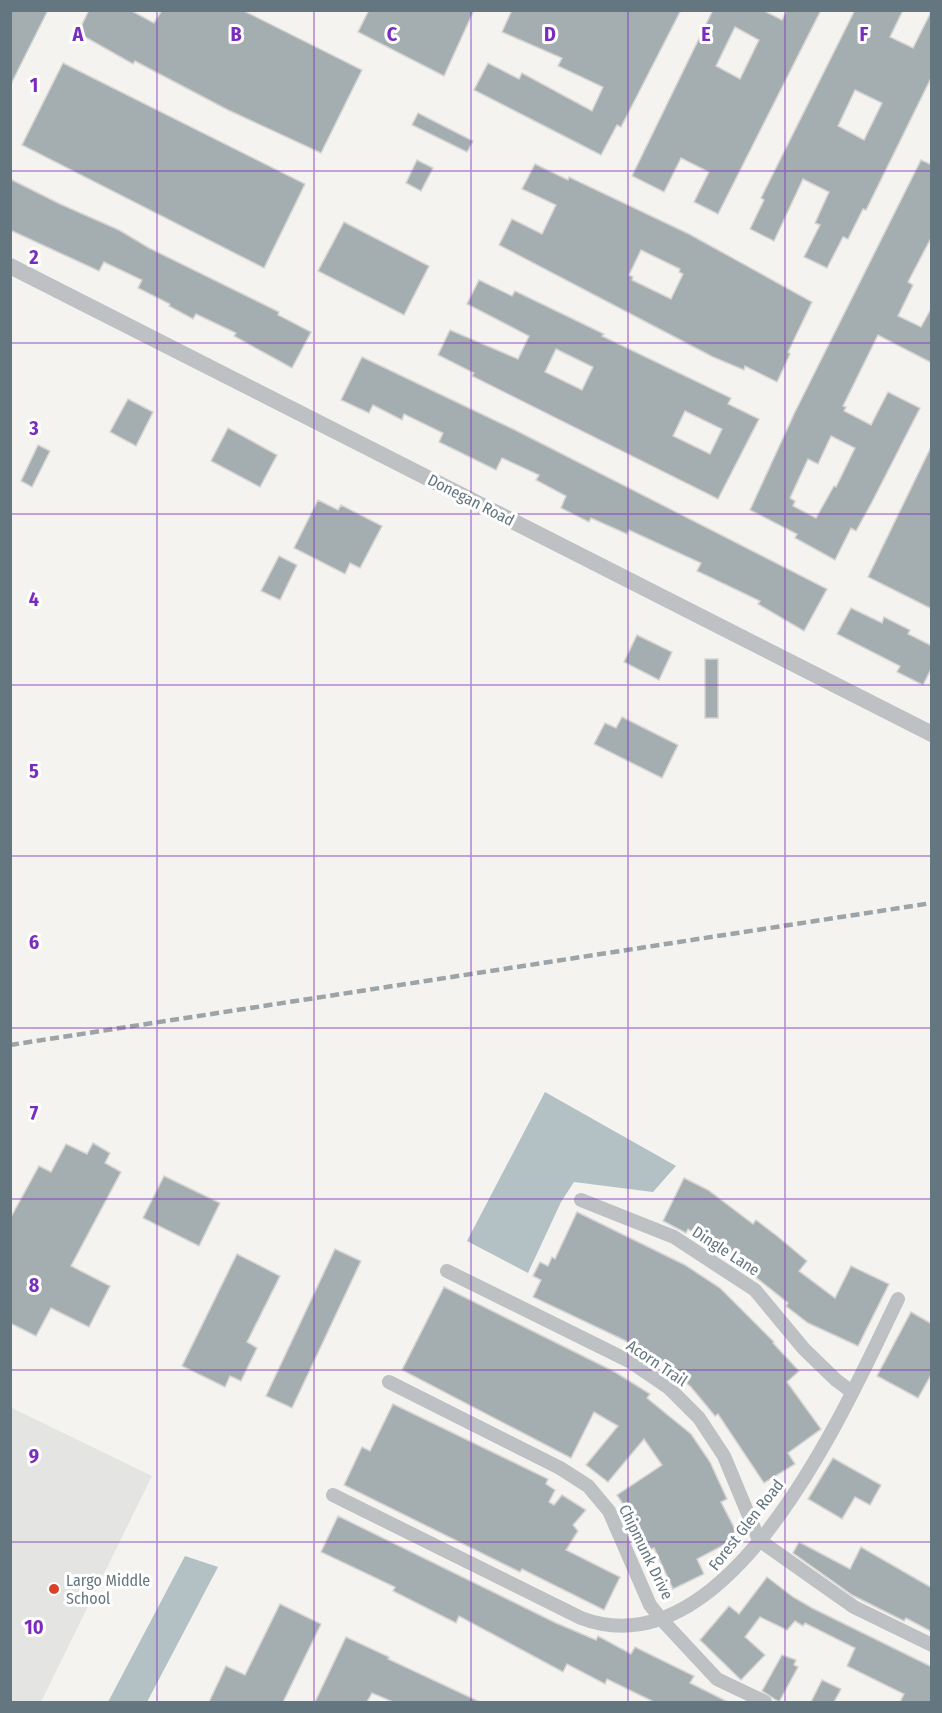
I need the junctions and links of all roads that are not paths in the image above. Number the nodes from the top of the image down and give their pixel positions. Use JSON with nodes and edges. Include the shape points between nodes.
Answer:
{"nodes":[{"id":1,"x":10,"y":266,"type":"edge"},
{"id":2,"x":932,"y":734,"type":"edge"},
{"id":3,"x":581,"y":1200,"type":"dead end"},
{"id":4,"x":447,"y":1271,"type":"dead end"},
{"id":5,"x":898,"y":1299,"type":"dead end"},
{"id":6,"x":389,"y":1382,"type":"dead end"},
{"id":7,"x":852,"y":1392,"type":"junction"},
{"id":8,"x":333,"y":1495,"type":"dead end"},
{"id":9,"x":759,"y":1540,"type":"junction"},
{"id":10,"x":662,"y":1620,"type":"junction"},
{"id":11,"x":932,"y":1646,"type":"edge"},
{"id":12,"x":765,"y":1702,"type":"edge"}],
"edges":[{"from":1,"to":2,"type":"street","name":"Donegan Road"},
{"from":3,"to":7,"type":"street","name":"Dingle Lane","via":[[674,1237],[726,1269],[755,1290],[804,1349]]},
{"from":4,"to":9,"type":"street","name":"Acorn Trail","via":[[624,1358],[669,1388],[699,1418],[724,1456]]},
{"from":5,"to":7,"type":"street","name":"Forest Glen Road"},
{"from":6,"to":10,"type":"street","name":"Chipmunk Drive","via":[[588,1486],[614,1519],[650,1605]]},
{"from":7,"to":9,"type":"street","name":"Forest Glen Road","via":[[823,1448]]},
{"from":8,"to":10,"type":"street","name":"Forest Glen Road","via":[[581,1618],[619,1627]]},
{"from":9,"to":10,"type":"street","name":"Forest Glen Road","via":[[718,1586]]},
{"from":9,"to":11,"type":"street","via":[[854,1607]]},
{"from":10,"to":12,"type":"street","name":"Chipmunk Drive","via":[[717,1678]]}]}
